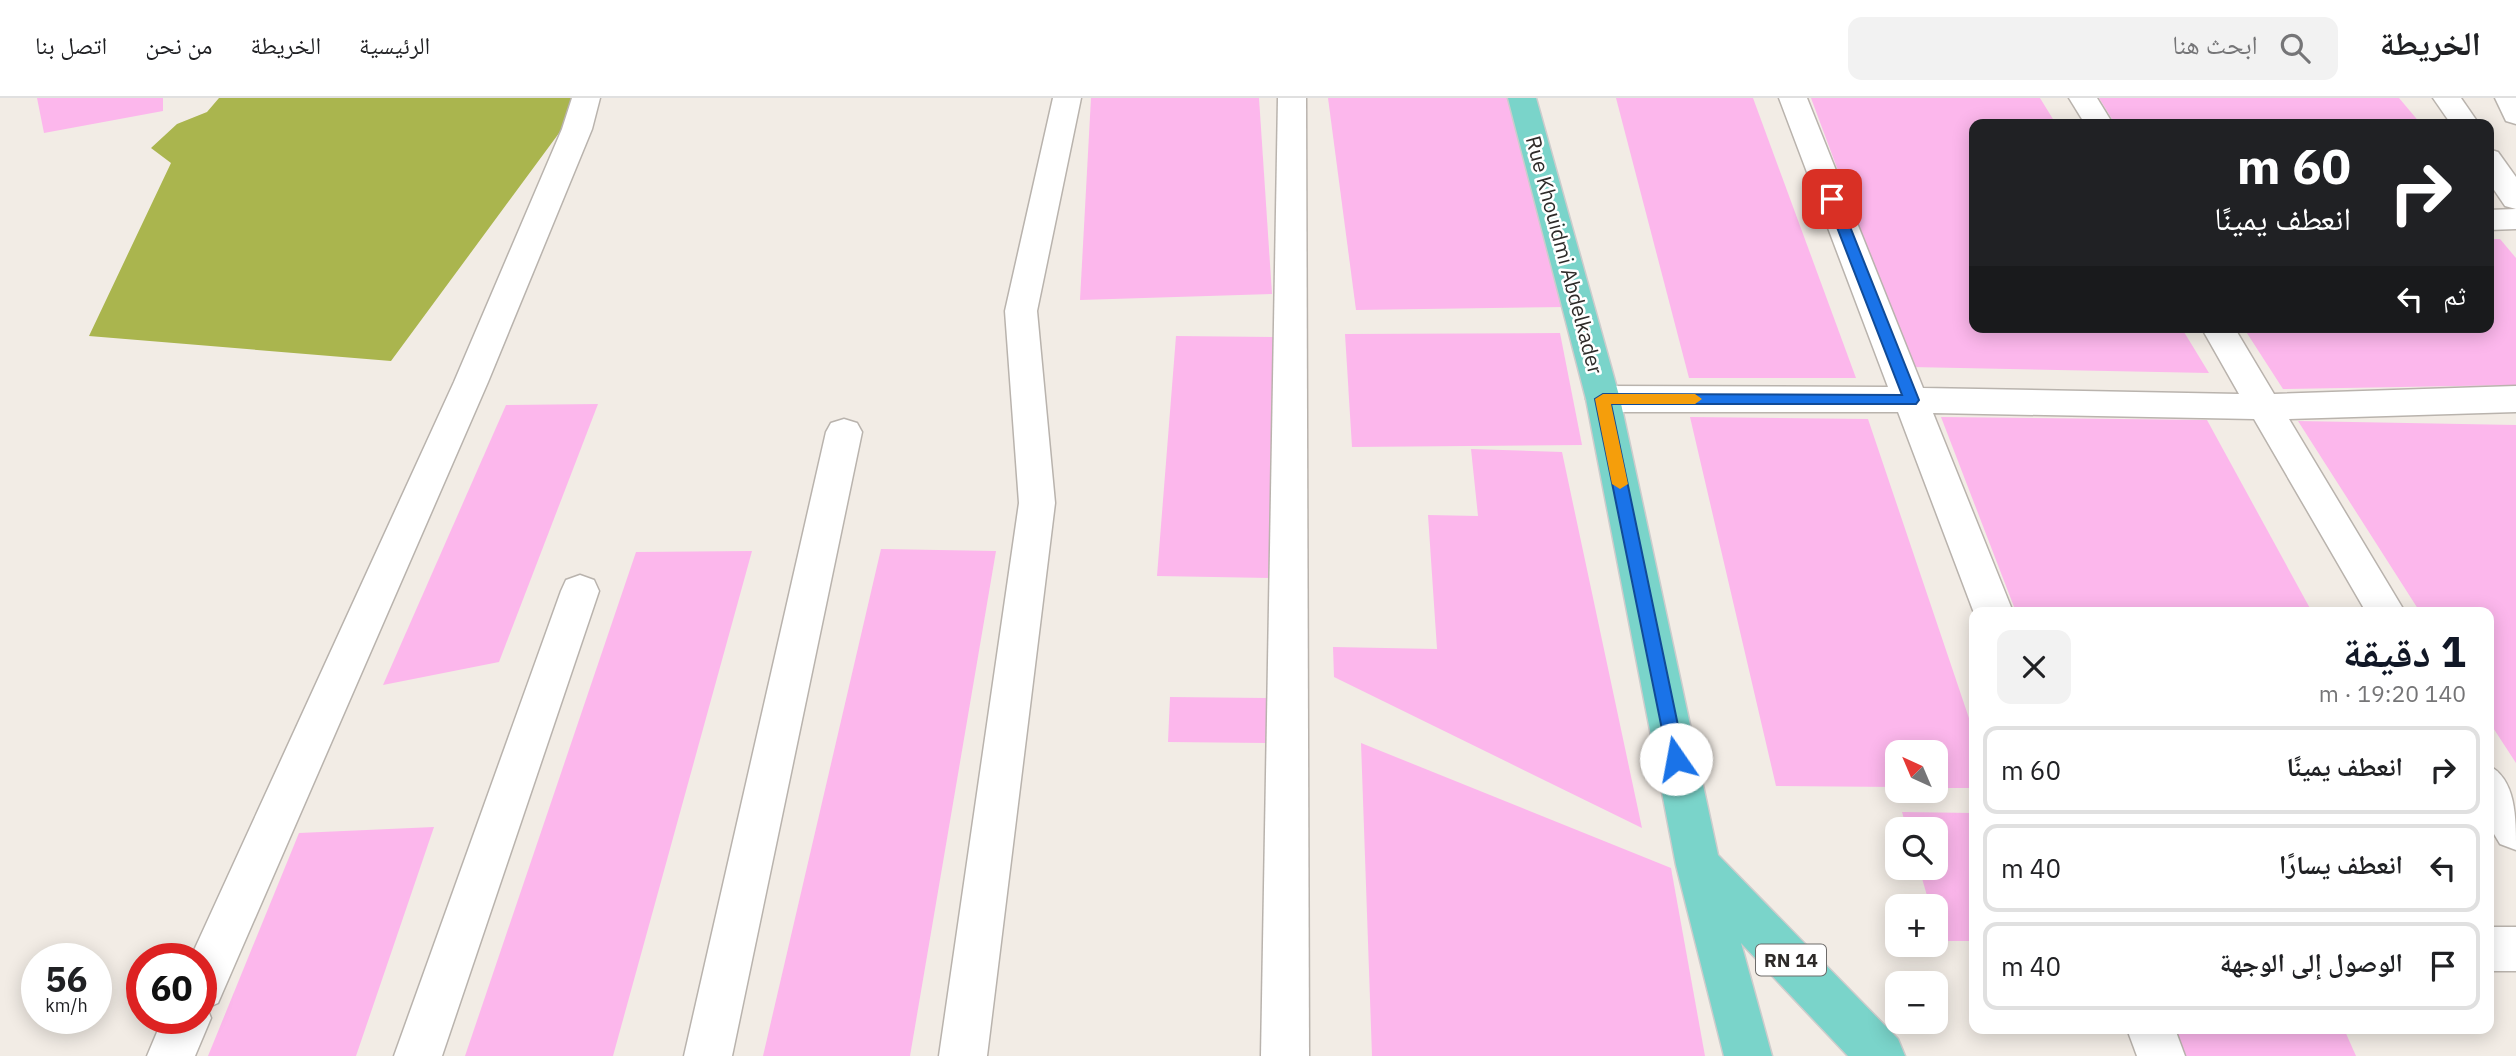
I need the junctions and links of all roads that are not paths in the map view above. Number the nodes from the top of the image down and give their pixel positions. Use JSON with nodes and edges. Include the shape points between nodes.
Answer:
{"nodes":[{"id":1,"x":586,"y":98,"type":"edge"},
{"id":2,"x":1067,"y":98,"type":"edge"},
{"id":3,"x":1293,"y":98,"type":"edge"},
{"id":4,"x":1522,"y":98,"type":"edge"},
{"id":5,"x":1793,"y":98,"type":"edge"},
{"id":6,"x":2083,"y":98,"type":"edge"},
{"id":7,"x":2447,"y":98,"type":"edge"},
{"id":8,"x":2509,"y":98,"type":"edge"},
{"id":9,"x":2516,"y":115,"type":"edge"},
{"id":10,"x":2096,"y":119,"type":"edge"},
{"id":11,"x":2462,"y":119,"type":"edge"},
{"id":12,"x":2494,"y":167,"type":"edge"},
{"id":13,"x":2516,"y":199,"type":"edge"},
{"id":14,"x":2516,"y":219,"type":"edge"},
{"id":15,"x":2494,"y":220,"type":"edge"},
{"id":16,"x":2221,"y":333,"type":"edge"},
{"id":17,"x":1603,"y":399,"type":"junction"},
{"id":18,"x":2516,"y":399,"type":"edge"},
{"id":19,"x":1911,"y":400,"type":"junction"},
{"id":20,"x":2264,"y":407,"type":"junction"},
{"id":21,"x":844,"y":432,"type":"dead end"},
{"id":22,"x":580,"y":590,"type":"dead end"},
{"id":23,"x":1991,"y":607,"type":"edge"},
{"id":24,"x":2383,"y":607,"type":"edge"},
{"id":25,"x":2494,"y":794,"type":"edge"},
{"id":26,"x":2516,"y":830,"type":"edge"},
{"id":27,"x":1698,"y":865,"type":"junction"},
{"id":28,"x":2494,"y":949,"type":"edge"},
{"id":29,"x":2516,"y":949,"type":"edge"},
{"id":30,"x":217,"y":952,"type":"edge"},
{"id":31,"x":180,"y":1034,"type":"edge"},
{"id":32,"x":2153,"y":1034,"type":"edge"},
{"id":33,"x":171,"y":1056,"type":"edge"},
{"id":34,"x":418,"y":1056,"type":"edge"},
{"id":35,"x":708,"y":1056,"type":"edge"},
{"id":36,"x":963,"y":1056,"type":"edge"},
{"id":37,"x":1285,"y":1056,"type":"edge"},
{"id":38,"x":1748,"y":1056,"type":"edge"},
{"id":39,"x":1881,"y":1056,"type":"edge"},
{"id":40,"x":2161,"y":1056,"type":"edge"}],
"edges":[{"from":1,"to":30,"type":"street","via":[[471,382]]},
{"from":2,"to":36,"type":"street","via":[[1021,311],[1037,503]]},
{"from":3,"to":37,"type":"street"},
{"from":4,"to":17,"type":"main road","name":"Rue Khouidmi Abdelkader","number":"RN 14"},
{"from":5,"to":19,"type":"street"},
{"from":6,"to":10,"type":"street"},
{"from":7,"to":11,"type":"street"},
{"from":8,"to":9,"type":"street"},
{"from":12,"to":13,"type":"street"},
{"from":14,"to":15,"type":"street"},
{"from":16,"to":20,"type":"street"},
{"from":17,"to":19,"type":"street"},
{"from":17,"to":27,"type":"main road","name":"Rue Khouidmi Abdelkader","number":"RN 14"},
{"from":18,"to":20,"type":"street"},
{"from":19,"to":20,"type":"street"},
{"from":19,"to":23,"type":"street"},
{"from":20,"to":24,"type":"street"},
{"from":21,"to":35,"type":"street"},
{"from":22,"to":34,"type":"street"},
{"from":25,"to":26,"type":"street"},
{"from":27,"to":38,"type":"main road","number":"RN 14"},
{"from":27,"to":39,"type":"main road","number":"RN 14"},
{"from":28,"to":29,"type":"street"},
{"from":31,"to":33,"type":"street"},
{"from":32,"to":40,"type":"street"}]}
